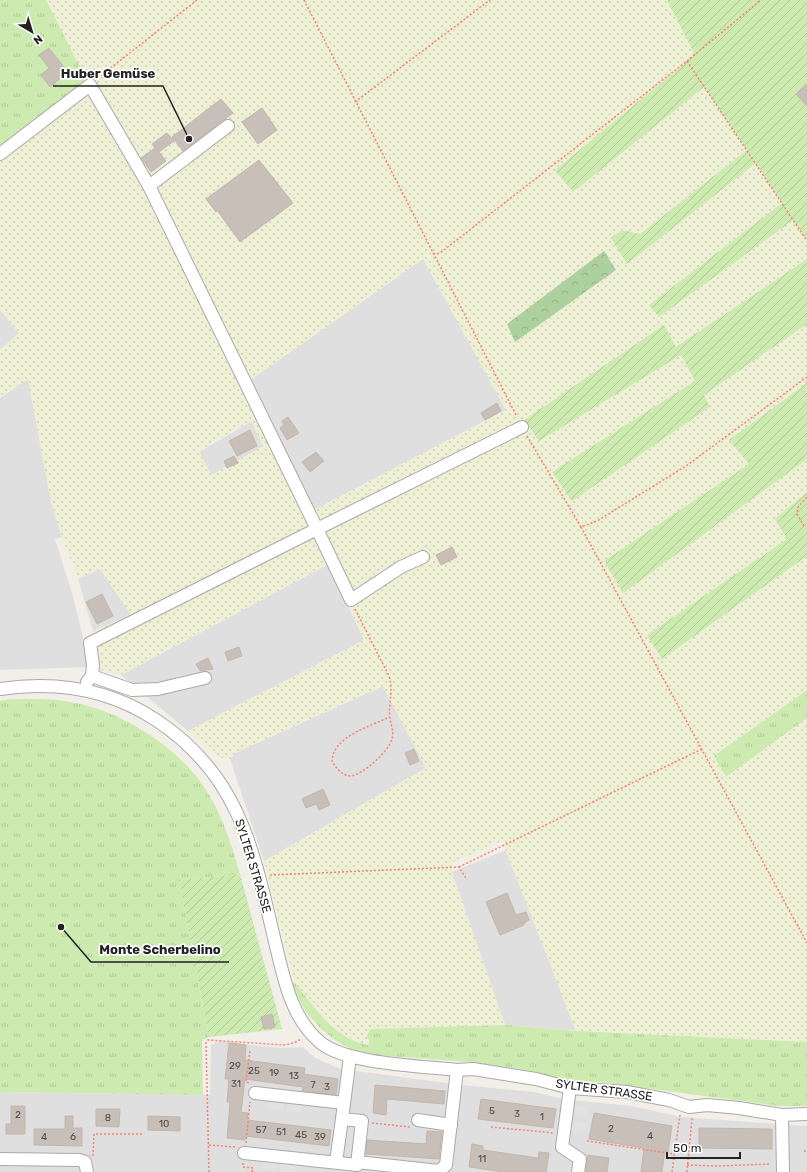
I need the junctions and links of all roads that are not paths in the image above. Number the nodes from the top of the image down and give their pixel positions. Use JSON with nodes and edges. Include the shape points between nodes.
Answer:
{"nodes":[{"id":1,"x":228,"y":126,"type":"dead end"},
{"id":2,"x":0,"y":154,"type":"edge"},
{"id":3,"x":149,"y":186,"type":"junction"},
{"id":4,"x":522,"y":427,"type":"road end"},
{"id":5,"x":317,"y":529,"type":"junction"},
{"id":6,"x":423,"y":557,"type":"dead end"},
{"id":7,"x":92,"y":676,"type":"junction"},
{"id":8,"x":205,"y":678,"type":"dead end"},
{"id":9,"x":0,"y":689,"type":"edge"},
{"id":10,"x":82,"y":689,"type":"junction"},
{"id":11,"x":350,"y":1057,"type":"junction"},
{"id":12,"x":456,"y":1070,"type":"junction"},
{"id":13,"x":570,"y":1088,"type":"junction"},
{"id":14,"x":255,"y":1093,"type":"road end"},
{"id":15,"x":344,"y":1102,"type":"junction"},
{"id":16,"x":807,"y":1114,"type":"edge"},
{"id":17,"x":782,"y":1115,"type":"junction"},
{"id":18,"x":342,"y":1119,"type":"junction"},
{"id":19,"x":418,"y":1120,"type":"road end"},
{"id":20,"x":451,"y":1125,"type":"junction"},
{"id":21,"x":245,"y":1150,"type":"road end"},
{"id":22,"x":0,"y":1159,"type":"edge"},
{"id":23,"x":357,"y":1162,"type":"junction"},
{"id":24,"x":26,"y":1166,"type":"edge"},
{"id":25,"x":341,"y":1166,"type":"edge"},
{"id":26,"x":783,"y":1168,"type":"edge"},
{"id":27,"x":86,"y":1172,"type":"edge"},
{"id":28,"x":578,"y":1172,"type":"edge"}],
"edges":[{"from":1,"to":3,"type":"street"},
{"from":2,"to":3,"type":"street","via":[[90,85]]},
{"from":3,"to":5,"type":"street"},
{"from":4,"to":5,"type":"street"},
{"from":5,"to":6,"type":"street","via":[[351,600],[401,567]]},
{"from":5,"to":7,"type":"street","via":[[90,643]]},
{"from":7,"to":8,"type":"street","via":[[132,690],[158,689]]},
{"from":7,"to":10,"type":"street"},
{"from":9,"to":10,"type":"street","name":"SYLTER STRASSE","via":[[41,684]]},
{"from":10,"to":11,"type":"street","name":"SYLTER STRASSE","via":[[122,701],[144,712],[173,731],[199,754],[216,774],[232,800],[243,826],[286,988],[299,1016],[310,1031]]},
{"from":11,"to":12,"type":"street","name":"SYLTER STRASSE"},
{"from":11,"to":15,"type":"street"},
{"from":12,"to":13,"type":"street","name":"SYLTER STRASSE","via":[[473,1069],[536,1079]]},
{"from":12,"to":20,"type":"street"},
{"from":13,"to":17,"type":"street","name":"SYLTER STRASSE","via":[[627,1092],[669,1100],[690,1100],[707,1105]]},
{"from":13,"to":28,"type":"street","via":[[562,1147],[580,1158]]},
{"from":14,"to":15,"type":"street"},
{"from":15,"to":18,"type":"street"},
{"from":16,"to":17,"type":"street","name":"SYLTER STRASSE"},
{"from":17,"to":26,"type":"street"},
{"from":18,"to":23,"type":"street","via":[[362,1122]]},
{"from":18,"to":25,"type":"street"},
{"from":19,"to":20,"type":"street"},
{"from":20,"to":23,"type":"street","via":[[446,1165],[439,1171]]},
{"from":21,"to":25,"type":"street"},
{"from":22,"to":24,"type":"street"},
{"from":23,"to":25,"type":"street","via":[[356,1165]]},
{"from":24,"to":27,"type":"street","via":[[79,1160],[85,1162]]}]}
